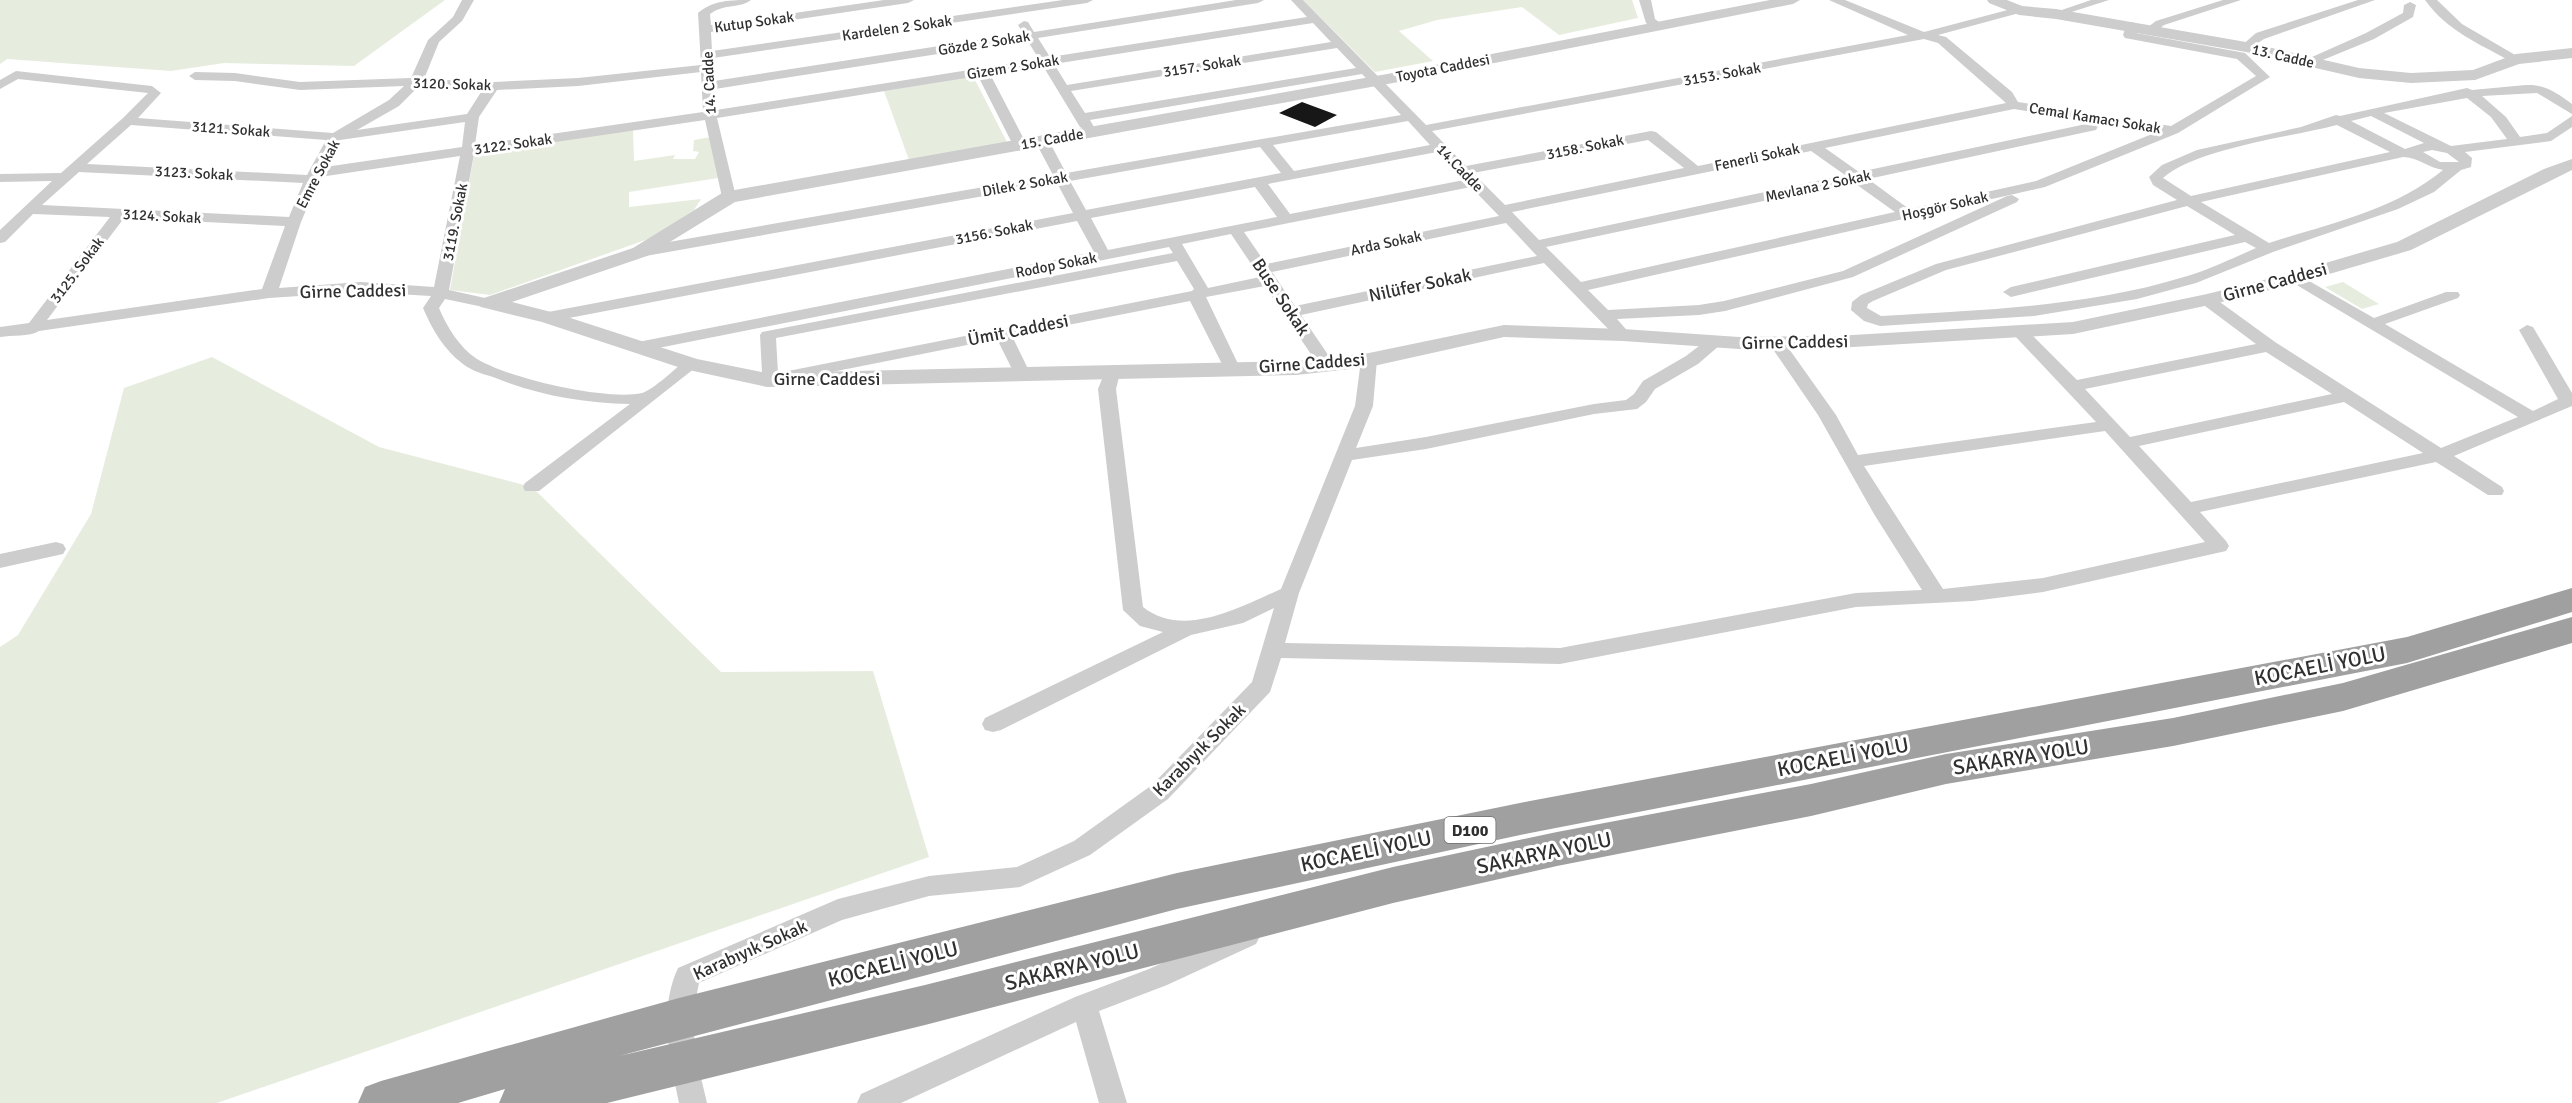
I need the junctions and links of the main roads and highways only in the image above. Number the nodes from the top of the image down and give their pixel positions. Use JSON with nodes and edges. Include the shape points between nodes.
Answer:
{"nodes":[{"id":1,"x":2571,"y":607,"type":"edge"},
{"id":2,"x":381,"y":1103,"type":"edge"},
{"id":3,"x":522,"y":1103,"type":"edge"}],
"edges":[{"from":1,"to":2,"type":"highway","name":"KOCAELİ YOLU","number":"D100","via":[[2407,650],[1530,817],[1177,891],[679,1018]]},
{"from":1,"to":3,"type":"highway","name":"SAKARYA YOLU","number":"D100","via":[[2343,697],[2173,732],[1946,769],[1811,800],[1557,849],[1320,903],[926,1005]]}]}
